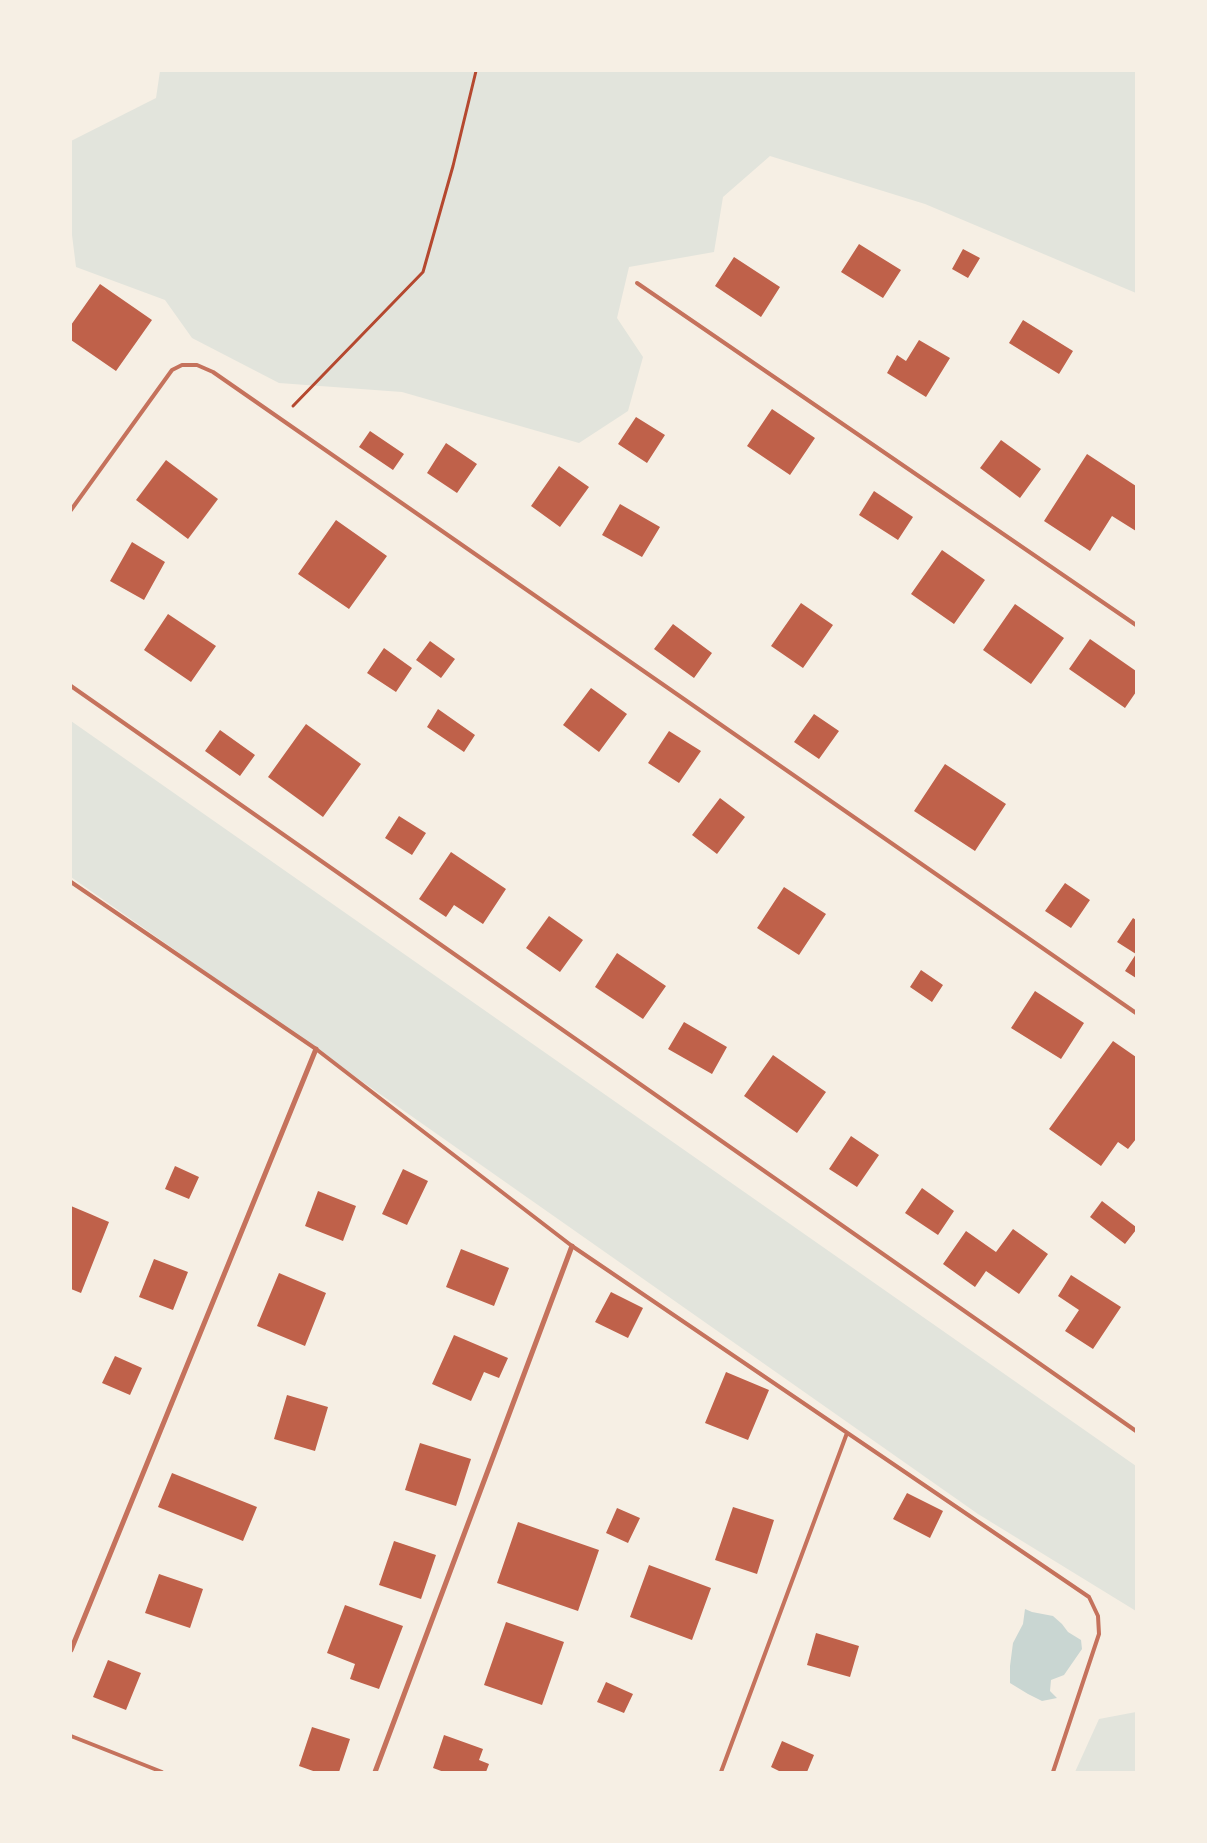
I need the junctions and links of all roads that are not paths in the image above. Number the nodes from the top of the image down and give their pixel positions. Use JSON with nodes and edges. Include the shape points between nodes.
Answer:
{"nodes":[{"id":1,"x":637,"y":283,"type":"dead end"},
{"id":2,"x":71,"y":510,"type":"edge"},
{"id":3,"x":1136,"y":625,"type":"edge"},
{"id":4,"x":71,"y":686,"type":"edge"},
{"id":5,"x":71,"y":882,"type":"edge"},
{"id":6,"x":1136,"y":1013,"type":"edge"},
{"id":7,"x":316,"y":1049,"type":"junction"},
{"id":8,"x":572,"y":1246,"type":"junction"},
{"id":9,"x":1136,"y":1431,"type":"edge"},
{"id":10,"x":847,"y":1433,"type":"junction"},
{"id":11,"x":71,"y":1650,"type":"edge"},
{"id":12,"x":71,"y":1736,"type":"edge"},
{"id":13,"x":162,"y":1772,"type":"edge"},
{"id":14,"x":375,"y":1772,"type":"edge"},
{"id":15,"x":721,"y":1772,"type":"edge"},
{"id":16,"x":1053,"y":1772,"type":"edge"}],
"edges":[{"from":1,"to":3,"type":"lane"},
{"from":2,"to":6,"type":"lane","via":[[172,370],[182,365],[197,365],[214,372]]},
{"from":4,"to":9,"type":"lane"},
{"from":5,"to":7,"type":"lane"},
{"from":7,"to":8,"type":"lane"},
{"from":7,"to":11,"type":"street"},
{"from":8,"to":10,"type":"lane"},
{"from":8,"to":14,"type":"street"},
{"from":10,"to":15,"type":"lane"},
{"from":10,"to":16,"type":"lane","via":[[1090,1597],[1098,1616],[1100,1634]]},
{"from":12,"to":13,"type":"lane"}]}
